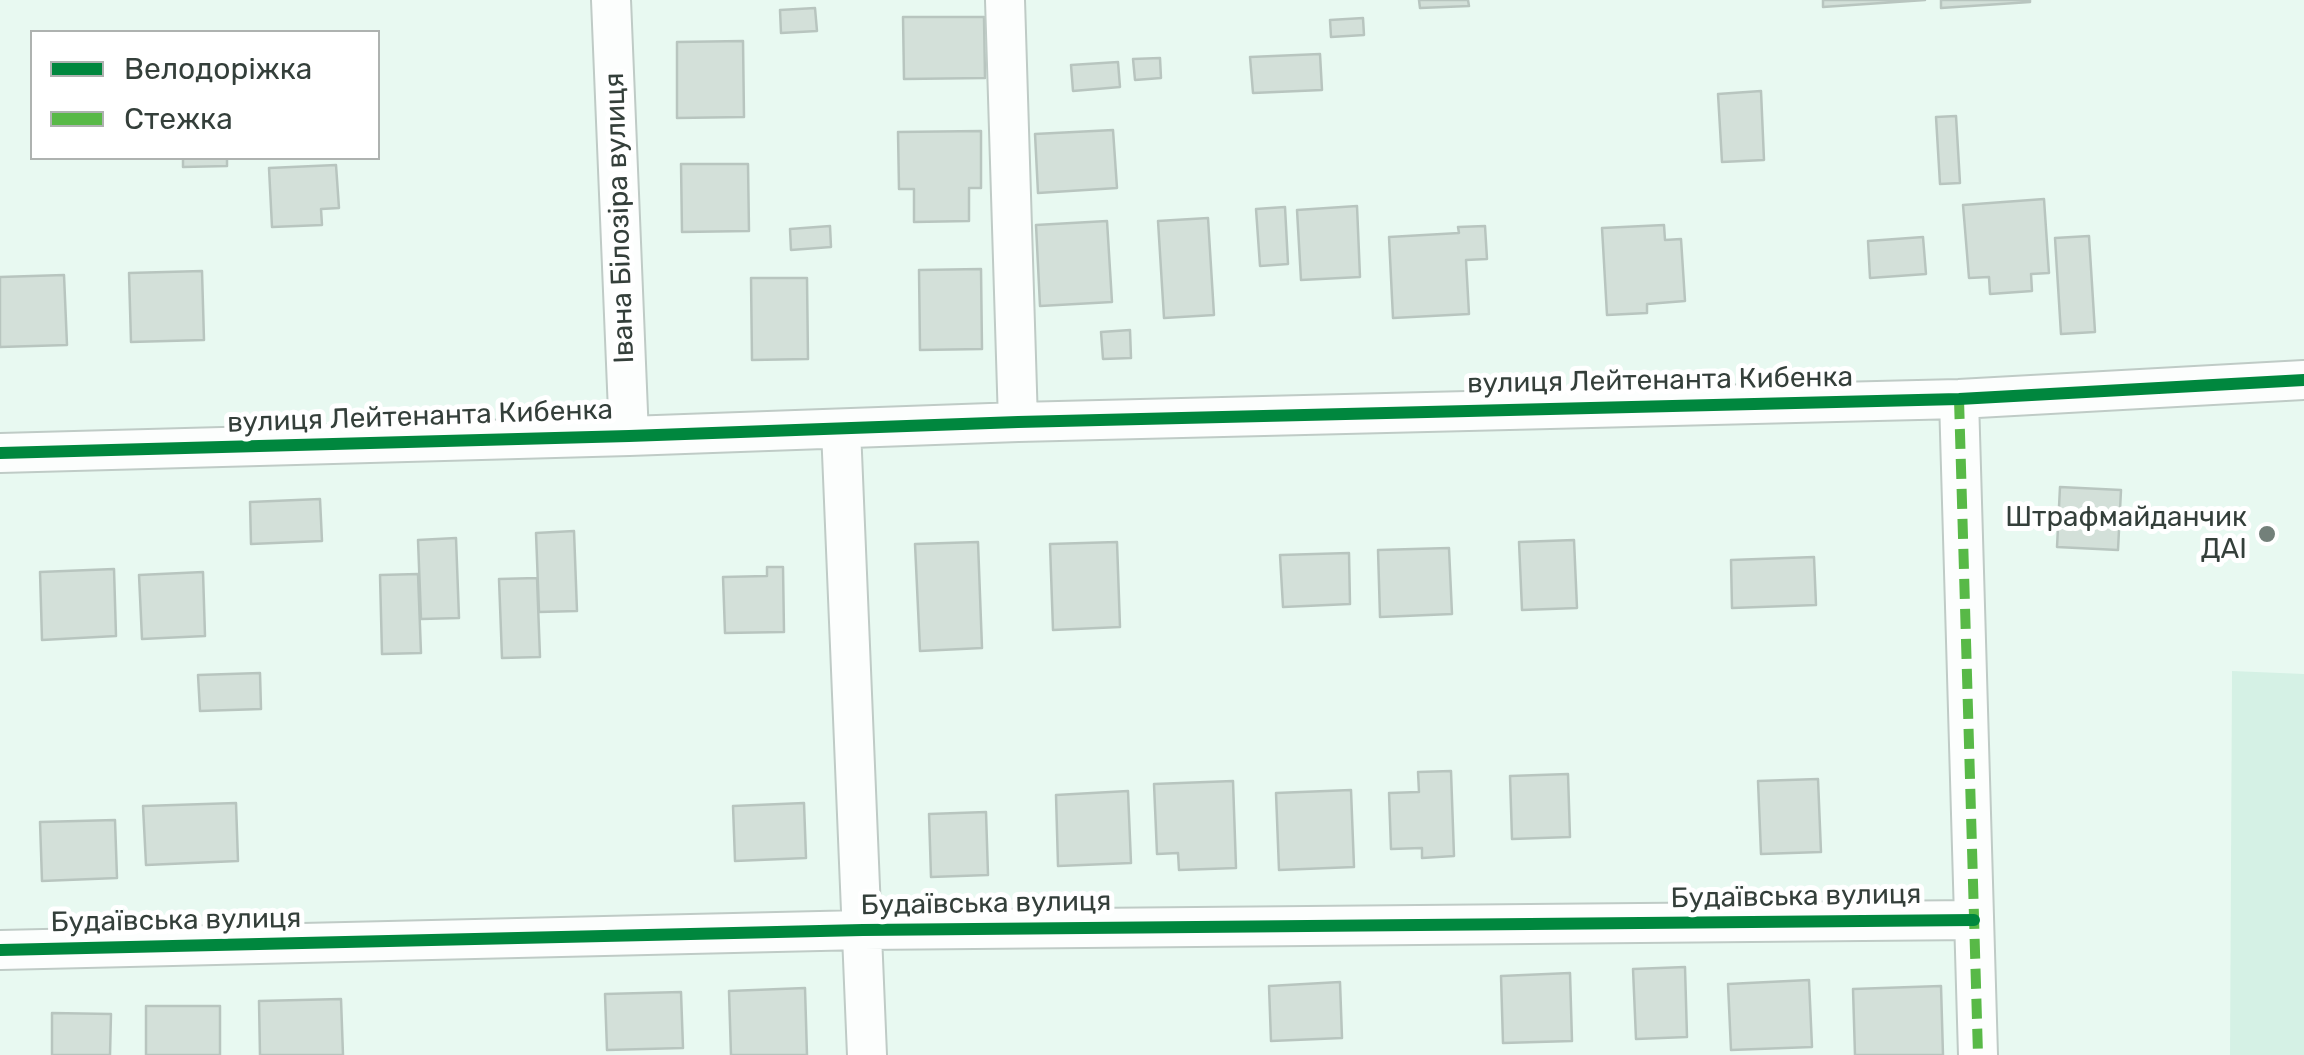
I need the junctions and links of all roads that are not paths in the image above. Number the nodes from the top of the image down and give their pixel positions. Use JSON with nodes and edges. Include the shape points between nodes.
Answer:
{"nodes":[{"id":1,"x":611,"y":0,"type":"edge"},
{"id":2,"x":1005,"y":0,"type":"edge"},
{"id":3,"x":2304,"y":380,"type":"edge"},
{"id":4,"x":1959,"y":399,"type":"junction"},
{"id":5,"x":1018,"y":422,"type":"junction"},
{"id":6,"x":841,"y":429,"type":"junction"},
{"id":7,"x":629,"y":436,"type":"junction"},
{"id":8,"x":0,"y":453,"type":"edge"},
{"id":9,"x":1974,"y":920,"type":"junction"},
{"id":10,"x":863,"y":930,"type":"junction"},
{"id":11,"x":0,"y":950,"type":"edge"},
{"id":12,"x":867,"y":1055,"type":"edge"},
{"id":13,"x":1978,"y":1055,"type":"edge"}],
"edges":[{"from":1,"to":7,"type":"street","name":"Івана Білозіра вулиця"},
{"from":2,"to":5,"type":"street"},
{"from":3,"to":4,"type":"street","name":"вулиця Лейтенанта Кибенка"},
{"from":4,"to":5,"type":"street","name":"вулиця Лейтенанта Кибенка"},
{"from":4,"to":9,"type":"street"},
{"from":5,"to":6,"type":"street","name":"вулиця Лейтенанта Кибенка"},
{"from":6,"to":7,"type":"street","name":"вулиця Лейтенанта Кибенка"},
{"from":6,"to":10,"type":"street"},
{"from":7,"to":8,"type":"street","name":"вулиця Лейтенанта Кибенка"},
{"from":9,"to":10,"type":"street","name":"Будаївська вулиця"},
{"from":9,"to":13,"type":"street"},
{"from":10,"to":11,"type":"street","name":"Будаївська вулиця"},
{"from":10,"to":12,"type":"street"}]}
